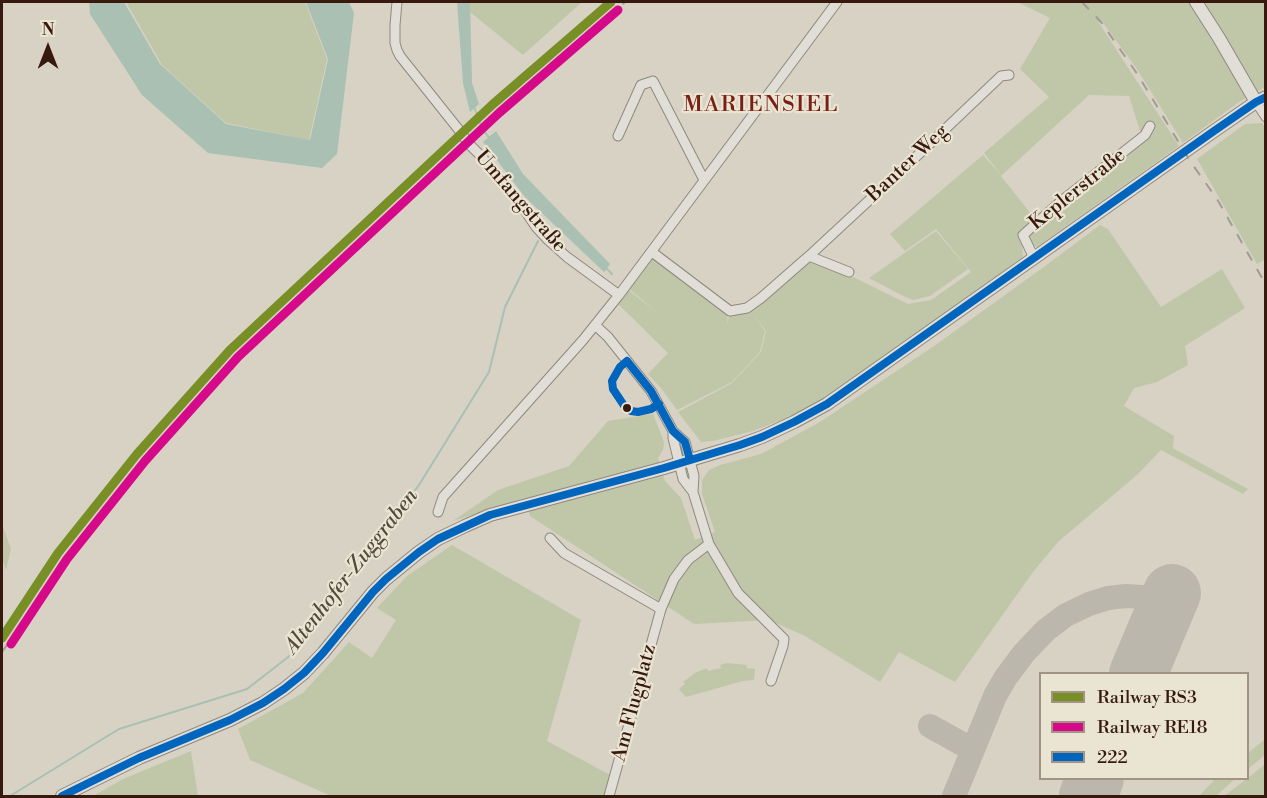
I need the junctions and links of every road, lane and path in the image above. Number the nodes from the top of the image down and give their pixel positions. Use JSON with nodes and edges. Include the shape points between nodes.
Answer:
{"nodes":[{"id":1,"x":397,"y":2,"type":"edge"},
{"id":2,"x":837,"y":2,"type":"edge"},
{"id":3,"x":1196,"y":2,"type":"edge"},
{"id":4,"x":1009,"y":75,"type":"dead end"},
{"id":5,"x":1261,"y":100,"type":"edge"},
{"id":6,"x":1266,"y":117,"type":"edge"},
{"id":7,"x":1150,"y":126,"type":"dead end"},
{"id":8,"x":618,"y":136,"type":"dead end"},
{"id":9,"x":704,"y":180,"type":"junction"},
{"id":10,"x":652,"y":252,"type":"junction"},
{"id":11,"x":809,"y":256,"type":"junction"},
{"id":12,"x":1034,"y":258,"type":"junction"},
{"id":13,"x":849,"y":272,"type":"dead end"},
{"id":14,"x":619,"y":295,"type":"junction"},
{"id":15,"x":595,"y":325,"type":"junction"},
{"id":16,"x":685,"y":462,"type":"junction"},
{"id":17,"x":438,"y":512,"type":"dead end"},
{"id":18,"x":550,"y":538,"type":"dead end"},
{"id":19,"x":709,"y":544,"type":"junction"},
{"id":20,"x":661,"y":609,"type":"junction"},
{"id":21,"x":771,"y":681,"type":"dead end"},
{"id":22,"x":62,"y":796,"type":"edge"},
{"id":23,"x":609,"y":796,"type":"edge"}],
"edges":[{"from":1,"to":14,"type":"street","name":"Umfangstraße","via":[[395,43],[400,56],[536,227],[567,258]]},
{"from":2,"to":9,"type":"street"},
{"from":3,"to":5,"type":"street"},
{"from":4,"to":11,"type":"street","name":"Banter Weg","via":[[1001,76]]},
{"from":5,"to":6,"type":"street"},
{"from":5,"to":12,"type":"street"},
{"from":7,"to":12,"type":"street","name":"Keplerstraße","via":[[1145,135],[1023,235]]},
{"from":8,"to":9,"type":"street","via":[[641,85],[654,77]]},
{"from":9,"to":10,"type":"street"},
{"from":10,"to":11,"type":"street","name":"Banter Weg","via":[[730,311],[747,308]]},
{"from":10,"to":14,"type":"street"},
{"from":11,"to":13,"type":"street"},
{"from":12,"to":16,"type":"street","via":[[827,404],[740,446]]},
{"from":14,"to":15,"type":"street"},
{"from":15,"to":16,"type":"street","via":[[651,391],[674,431],[685,442]]},
{"from":15,"to":17,"type":"street","via":[[443,498]]},
{"from":16,"to":19,"type":"street","via":[[694,481],[693,492]]},
{"from":16,"to":22,"type":"street","via":[[490,515],[438,539],[386,579],[323,653],[284,688],[230,720]]},
{"from":18,"to":20,"type":"street","via":[[564,553]]},
{"from":19,"to":20,"type":"street","name":"Am Flugplatz","via":[[688,560],[674,579]]},
{"from":19,"to":21,"type":"street","via":[[738,592],[784,639]]},
{"from":20,"to":23,"type":"street","name":"Am Flugplatz"}]}
